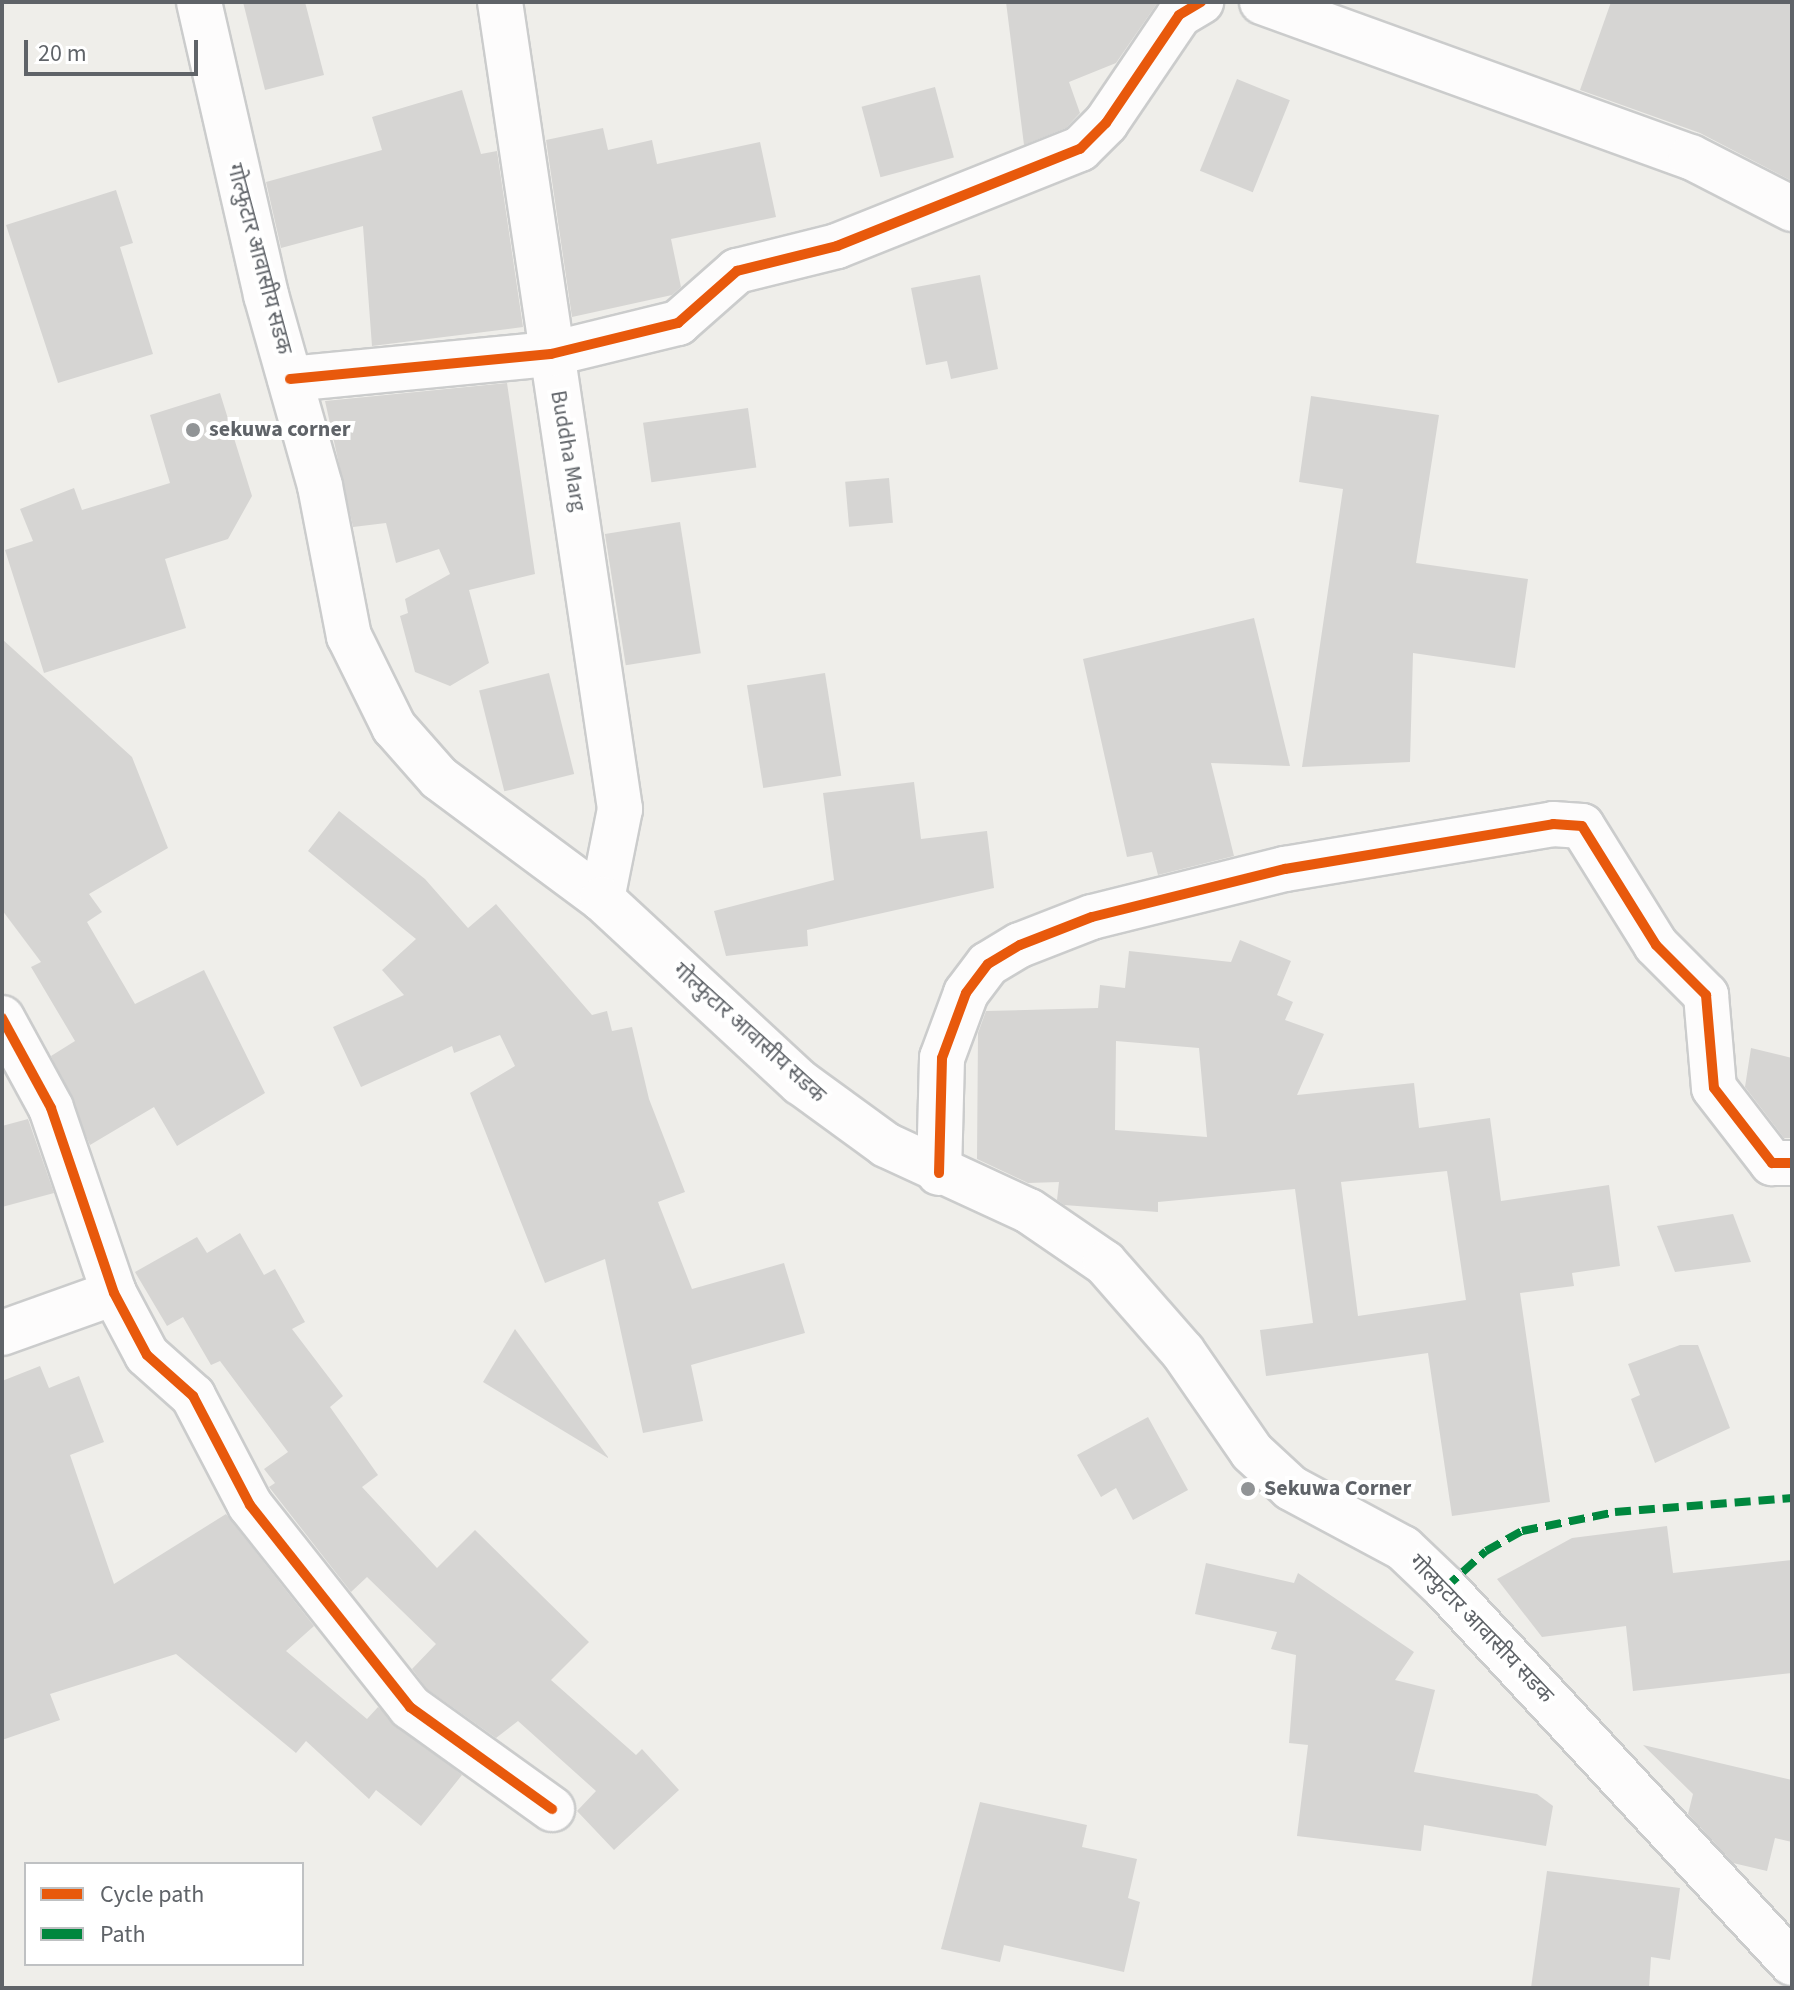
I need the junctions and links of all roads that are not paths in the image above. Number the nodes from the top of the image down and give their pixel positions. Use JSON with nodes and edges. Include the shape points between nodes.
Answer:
{"nodes":[{"id":1,"x":199,"y":2,"type":"edge"},
{"id":2,"x":500,"y":2,"type":"edge"},
{"id":3,"x":1201,"y":2,"type":"edge"},
{"id":4,"x":1262,"y":2,"type":"edge"},
{"id":5,"x":1792,"y":209,"type":"edge"},
{"id":6,"x":551,"y":354,"type":"junction"},
{"id":7,"x":290,"y":379,"type":"junction"},
{"id":8,"x":602,"y":899,"type":"junction"},
{"id":9,"x":2,"y":1018,"type":"edge"},
{"id":10,"x":1792,"y":1163,"type":"edge"},
{"id":11,"x":939,"y":1173,"type":"junction"},
{"id":12,"x":114,"y":1293,"type":"junction"},
{"id":13,"x":2,"y":1333,"type":"edge"},
{"id":14,"x":552,"y":1809,"type":"dead end"},
{"id":15,"x":1792,"y":1963,"type":"edge"}],
"edges":[{"from":1,"to":7,"type":"street","name":"गोल्फुटार आवासीय सडक"},
{"from":2,"to":6,"type":"street","name":"Buddha Marg"},
{"from":3,"to":6,"type":"street","via":[[1179,15],[1106,123],[1080,149],[837,246],[737,271],[678,323]]},
{"from":4,"to":5,"type":"street","via":[[1691,157]]},
{"from":6,"to":7,"type":"street"},
{"from":6,"to":8,"type":"street","name":"Buddha Marg","via":[[620,809]]},
{"from":7,"to":8,"type":"street","name":"गोल्फुटार आवासीय सडक","via":[[349,636],[370,688],[439,778]]},
{"from":8,"to":11,"type":"street","name":"गोल्फुटार आवासीय सडक","via":[[801,1083],[886,1145]]},
{"from":9,"to":12,"type":"street","via":[[51,1108]]},
{"from":10,"to":11,"type":"street","via":[[1772,1163],[1714,1088],[1706,995],[1656,945],[1582,826],[1553,824],[1285,869],[1092,917],[1020,945],[988,964],[966,993],[942,1058]]},
{"from":11,"to":15,"type":"street","name":"गोल्फुटार आवासीय सडक","via":[[1029,1211],[1105,1263],[1183,1352],[1252,1452],[1291,1488],[1403,1548],[1435,1578]]},
{"from":12,"to":13,"type":"street"},
{"from":12,"to":14,"type":"street","via":[[147,1355],[193,1396],[250,1505],[410,1707]]}]}
